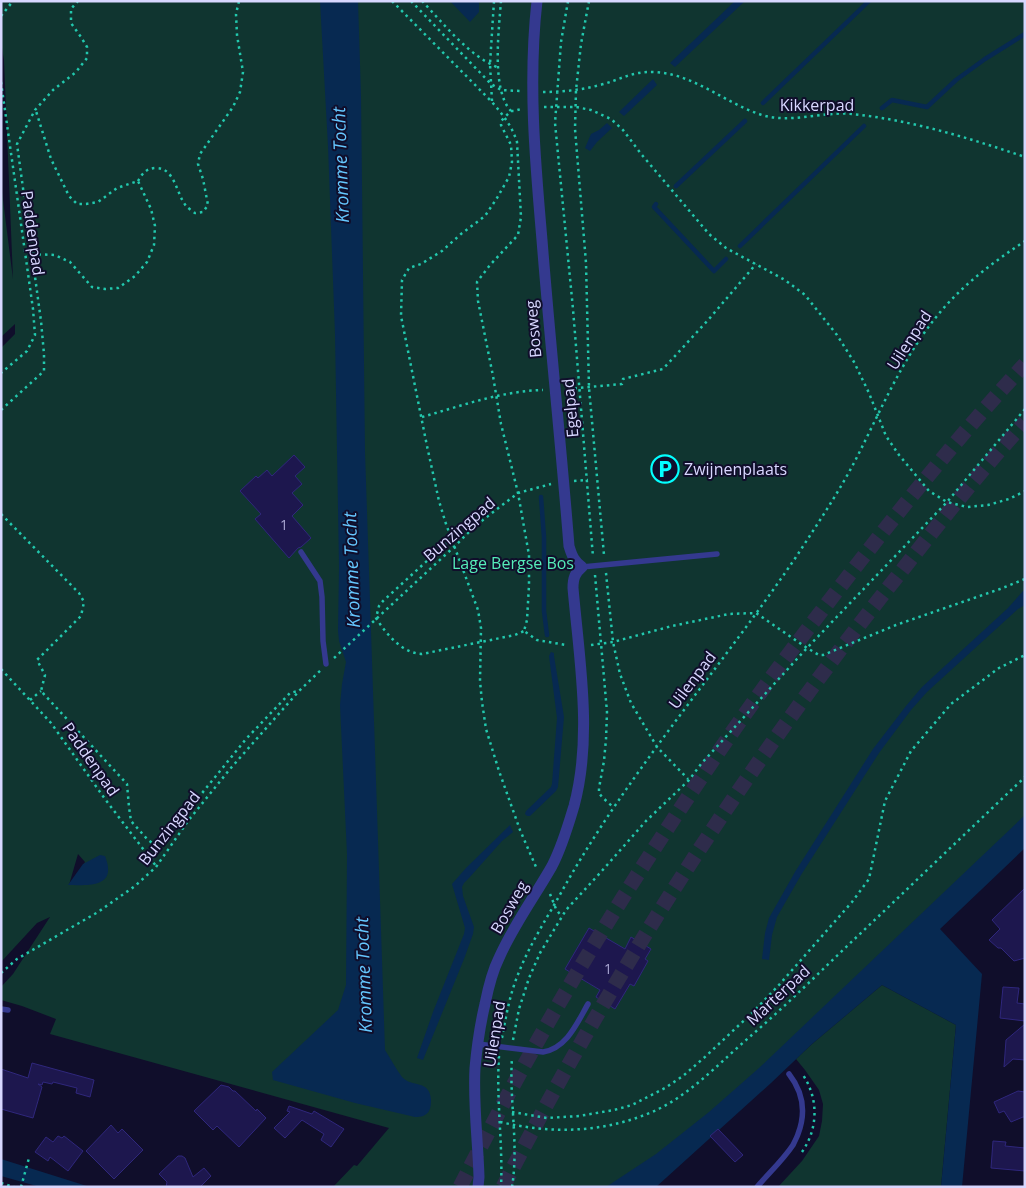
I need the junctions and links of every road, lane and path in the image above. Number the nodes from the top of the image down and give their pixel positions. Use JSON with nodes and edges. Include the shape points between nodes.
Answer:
{"nodes":[{"id":1,"x":13,"y":1,"type":"edge"},
{"id":2,"x":78,"y":1,"type":"edge"},
{"id":3,"x":238,"y":1,"type":"edge"},
{"id":4,"x":392,"y":1,"type":"edge"},
{"id":5,"x":411,"y":1,"type":"edge"},
{"id":6,"x":422,"y":1,"type":"edge"},
{"id":7,"x":494,"y":1,"type":"edge"},
{"id":8,"x":501,"y":1,"type":"edge"},
{"id":9,"x":537,"y":1,"type":"edge"},
{"id":10,"x":568,"y":1,"type":"edge"},
{"id":11,"x":589,"y":1,"type":"edge"},
{"id":12,"x":1,"y":16,"type":"edge"},
{"id":13,"x":490,"y":64,"type":"junction"},
{"id":14,"x":498,"y":67,"type":"junction"},
{"id":15,"x":1,"y":82,"type":"edge"},
{"id":16,"x":491,"y":84,"type":"junction"},
{"id":17,"x":501,"y":90,"type":"junction"},
{"id":18,"x":576,"y":90,"type":"junction"},
{"id":19,"x":557,"y":92,"type":"junction"},
{"id":20,"x":492,"y":102,"type":"junction"},
{"id":21,"x":576,"y":107,"type":"junction"},
{"id":22,"x":35,"y":110,"type":"junction"},
{"id":23,"x":505,"y":117,"type":"junction"},
{"id":24,"x":1025,"y":157,"type":"edge"},
{"id":25,"x":138,"y":181,"type":"junction"},
{"id":26,"x":1025,"y":242,"type":"edge"},
{"id":27,"x":32,"y":254,"type":"junction"},
{"id":28,"x":756,"y":264,"type":"junction"},
{"id":29,"x":1,"y":373,"type":"edge"},
{"id":30,"x":580,"y":388,"type":"junction"},
{"id":31,"x":589,"y":388,"type":"junction"},
{"id":32,"x":555,"y":390,"type":"junction"},
{"id":33,"x":496,"y":396,"type":"junction"},
{"id":34,"x":1025,"y":409,"type":"edge"},
{"id":35,"x":1,"y":410,"type":"edge"},
{"id":36,"x":877,"y":415,"type":"junction"},
{"id":37,"x":421,"y":417,"type":"junction"},
{"id":38,"x":564,"y":482,"type":"junction"},
{"id":39,"x":1025,"y":491,"type":"edge"},
{"id":40,"x":518,"y":493,"type":"junction"},
{"id":41,"x":947,"y":502,"type":"junction"},
{"id":42,"x":1,"y":514,"type":"edge"},
{"id":43,"x":452,"y":539,"type":"junction"},
{"id":44,"x":454,"y":546,"type":"junction"},
{"id":45,"x":301,"y":552,"type":"dead end"},
{"id":46,"x":717,"y":554,"type":"dead end"},
{"id":47,"x":588,"y":566,"type":"junction"},
{"id":48,"x":1025,"y":579,"type":"edge"},
{"id":49,"x":756,"y":613,"type":"junction"},
{"id":50,"x":376,"y":618,"type":"junction"},
{"id":51,"x":524,"y":631,"type":"junction"},
{"id":52,"x":480,"y":642,"type":"junction"},
{"id":53,"x":600,"y":644,"type":"junction"},
{"id":54,"x":578,"y":646,"type":"junction"},
{"id":55,"x":807,"y":648,"type":"junction"},
{"id":56,"x":1025,"y":655,"type":"edge"},
{"id":57,"x":336,"y":656,"type":"dead end"},
{"id":58,"x":326,"y":664,"type":"joint"},
{"id":59,"x":1,"y":669,"type":"edge"},
{"id":60,"x":41,"y":691,"type":"junction"},
{"id":61,"x":299,"y":691,"type":"junction"},
{"id":62,"x":30,"y":700,"type":"junction"},
{"id":63,"x":657,"y":747,"type":"junction"},
{"id":64,"x":1025,"y":777,"type":"edge"},
{"id":65,"x":689,"y":780,"type":"junction"},
{"id":66,"x":613,"y":807,"type":"junction"},
{"id":67,"x":160,"y":848,"type":"junction"},
{"id":68,"x":151,"y":860,"type":"junction"},
{"id":69,"x":156,"y":866,"type":"junction"},
{"id":70,"x":543,"y":881,"type":"junction"},
{"id":71,"x":554,"y":904,"type":"junction"},
{"id":72,"x":562,"y":917,"type":"junction"},
{"id":73,"x":1,"y":973,"type":"edge"},
{"id":74,"x":588,"y":1004,"type":"dead end"},
{"id":75,"x":478,"y":1044,"type":"junction"},
{"id":76,"x":500,"y":1046,"type":"junction"},
{"id":77,"x":513,"y":1048,"type":"junction"},
{"id":78,"x":789,"y":1074,"type":"dead end"},
{"id":79,"x":512,"y":1112,"type":"junction"},
{"id":80,"x":500,"y":1122,"type":"junction"},
{"id":81,"x":513,"y":1125,"type":"junction"},
{"id":82,"x":29,"y":1158,"type":"dead end"},
{"id":83,"x":1,"y":1183,"type":"edge"},
{"id":84,"x":21,"y":1186,"type":"edge"},
{"id":85,"x":14,"y":1187,"type":"edge"},
{"id":86,"x":478,"y":1187,"type":"edge"},
{"id":87,"x":501,"y":1187,"type":"edge"},
{"id":88,"x":512,"y":1187,"type":"edge"},
{"id":89,"x":757,"y":1187,"type":"edge"}],
"edges":[{"from":1,"to":12,"type":"path"},
{"from":2,"to":22,"type":"path","via":[[71,9],[71,23],[87,46],[87,58]]},
{"from":3,"to":25,"type":"path","via":[[237,34],[243,72],[240,92],[200,154],[198,164],[208,205],[203,212],[195,213],[186,206],[169,174],[162,168],[151,168]]},
{"from":4,"to":20,"type":"path"},
{"from":5,"to":16,"type":"path"},
{"from":6,"to":13,"type":"path","via":[[469,49]]},
{"from":7,"to":13,"type":"path"},
{"from":8,"to":14,"type":"path"},
{"from":9,"to":32,"type":"street","name":"Bosweg","via":[[532,119]]},
{"from":10,"to":19,"type":"path","name":"Egelpad"},
{"from":11,"to":18,"type":"path","name":"Egelpad"},
{"from":13,"to":14,"type":"path"},
{"from":13,"to":16,"type":"path"},
{"from":14,"to":17,"type":"path"},
{"from":15,"to":29,"type":"path","name":"Paddenpad","via":[[35,336],[27,351]]},
{"from":16,"to":17,"type":"path"},
{"from":16,"to":20,"type":"path"},
{"from":17,"to":23,"type":"path","via":[[511,111]]},
{"from":18,"to":19,"type":"path","name":"Kikkerpad"},
{"from":18,"to":21,"type":"path","name":"Egelpad"},
{"from":18,"to":24,"type":"path","name":"Kikkerpad","via":[[626,75],[666,73],[696,82],[763,115],[801,118],[850,114],[894,120]]},
{"from":19,"to":30,"type":"path","name":"Egelpad","via":[[556,132]]},
{"from":20,"to":23,"type":"path"},
{"from":21,"to":28,"type":"path","via":[[611,119],[710,234],[726,248]]},
{"from":21,"to":31,"type":"path","name":"Egelpad","via":[[586,263]]},
{"from":22,"to":25,"type":"path","via":[[51,159],[69,196],[77,204],[98,202],[117,188]]},
{"from":22,"to":27,"type":"path","via":[[17,144]]},
{"from":23,"to":33,"type":"path","via":[[517,142],[518,235],[490,264],[478,282],[478,301]]},
{"from":23,"to":37,"type":"path","via":[[501,125],[510,145],[512,162],[509,177],[497,198],[484,216],[442,251],[409,268],[402,280],[401,316]]},
{"from":25,"to":27,"type":"path","via":[[151,208],[155,226],[154,245],[147,262],[118,288],[92,287],[70,262],[55,256]]},
{"from":26,"to":36,"type":"path","name":"Uilenpad","via":[[971,280],[938,314],[917,342]]},
{"from":27,"to":35,"type":"path","via":[[44,371]]},
{"from":28,"to":31,"type":"path","via":[[663,369],[623,379],[622,384]]},
{"from":28,"to":36,"type":"path","via":[[805,295],[854,362]]},
{"from":30,"to":31,"type":"path"},
{"from":30,"to":32,"type":"path"},
{"from":30,"to":47,"type":"path","name":"Egelpad"},
{"from":32,"to":33,"type":"path"},
{"from":32,"to":38,"type":"street","name":"Bosweg"},
{"from":33,"to":37,"type":"path"},
{"from":33,"to":40,"type":"path"},
{"from":34,"to":41,"type":"path"},
{"from":36,"to":41,"type":"path","via":[[899,455],[929,491]]},
{"from":36,"to":49,"type":"path","name":"Uilenpad","via":[[855,462],[827,509]]},
{"from":37,"to":43,"type":"path","via":[[439,501]]},
{"from":38,"to":40,"type":"path","name":"Bunzingpad"},
{"from":38,"to":47,"type":"street","name":"Bosweg","via":[[569,546],[576,562]]},
{"from":39,"to":41,"type":"path","via":[[988,505],[967,507]]},
{"from":40,"to":44,"type":"path","name":"Bunzingpad"},
{"from":40,"to":51,"type":"path","via":[[529,555],[530,585]]},
{"from":41,"to":55,"type":"path"},
{"from":42,"to":60,"type":"path","via":[[80,593],[84,602],[81,616],[37,660],[45,676]]},
{"from":43,"to":44,"type":"path"},
{"from":43,"to":50,"type":"path","via":[[383,601]]},
{"from":44,"to":50,"type":"path","name":"Bunzingpad"},
{"from":44,"to":52,"type":"path","via":[[478,610]]},
{"from":45,"to":58,"type":"lane","via":[[320,581]]},
{"from":46,"to":47,"type":"lane"},
{"from":47,"to":53,"type":"path","name":"Egelpad"},
{"from":47,"to":54,"type":"street","name":"Bosweg","via":[[576,572],[573,579]]},
{"from":48,"to":55,"type":"path","via":[[823,655]]},
{"from":49,"to":53,"type":"path","via":[[729,614]]},
{"from":49,"to":55,"type":"path"},
{"from":49,"to":63,"type":"path","name":"Uilenpad"},
{"from":50,"to":52,"type":"path","via":[[393,640],[414,654]]},
{"from":50,"to":57,"type":"path","name":"Bunzingpad"},
{"from":51,"to":52,"type":"path"},
{"from":51,"to":54,"type":"path","via":[[537,640]]},
{"from":52,"to":70,"type":"path","via":[[480,682],[486,729],[520,830]]},
{"from":53,"to":54,"type":"path"},
{"from":53,"to":66,"type":"path","name":"Egelpad","via":[[606,739],[599,793]]},
{"from":54,"to":70,"type":"street","name":"Bosweg","via":[[583,708],[581,764],[564,837]]},
{"from":55,"to":65,"type":"path"},
{"from":56,"to":79,"type":"path","via":[[999,668],[951,704],[911,751],[885,801],[869,879],[778,986],[706,1056],[665,1088],[632,1105],[579,1116],[547,1118]]},
{"from":58,"to":61,"type":"path","name":"Bunzingpad"},
{"from":59,"to":62,"type":"path","name":"Paddenpad"},
{"from":60,"to":62,"type":"path"},
{"from":60,"to":67,"type":"path","via":[[127,784],[131,822]]},
{"from":61,"to":67,"type":"path","via":[[290,693],[246,739]]},
{"from":61,"to":69,"type":"path","name":"Bunzingpad","via":[[230,769]]},
{"from":62,"to":68,"type":"path","name":"Paddenpad","via":[[51,723]]},
{"from":63,"to":65,"type":"path"},
{"from":63,"to":66,"type":"path","name":"Uilenpad"},
{"from":64,"to":81,"type":"path","name":"Marterpad","via":[[768,1021],[672,1102],[654,1112],[612,1126],[562,1131]]},
{"from":65,"to":72,"type":"path","via":[[646,821]]},
{"from":66,"to":71,"type":"path","name":"Uilenpad"},
{"from":67,"to":68,"type":"path"},
{"from":68,"to":69,"type":"path","name":"Paddenpad"},
{"from":69,"to":73,"type":"path","name":"Bunzingpad","via":[[135,886],[98,912]]},
{"from":70,"to":71,"type":"path"},
{"from":70,"to":75,"type":"street","name":"Bosweg","via":[[499,958],[488,989]]},
{"from":71,"to":72,"type":"path"},
{"from":71,"to":76,"type":"path","name":"Uilenpad","via":[[519,971]]},
{"from":72,"to":77,"type":"path","via":[[529,978],[519,1009]]},
{"from":74,"to":77,"type":"lane","via":[[571,1033],[556,1048],[542,1052]]},
{"from":75,"to":76,"type":"lane"},
{"from":75,"to":86,"type":"street","name":"Bosweg","via":[[475,1068]]},
{"from":76,"to":77,"type":"lane"},
{"from":76,"to":80,"type":"path","name":"Uilenpad"},
{"from":77,"to":79,"type":"path"},
{"from":78,"to":89,"type":"lane","via":[[801,1096],[801,1126],[794,1143]]},
{"from":79,"to":81,"type":"path"},
{"from":80,"to":81,"type":"path","name":"Marterpad"},
{"from":80,"to":87,"type":"path","name":"Uilenpad"},
{"from":81,"to":88,"type":"path"},
{"from":82,"to":84,"type":"path"},
{"from":83,"to":85,"type":"path"}]}
